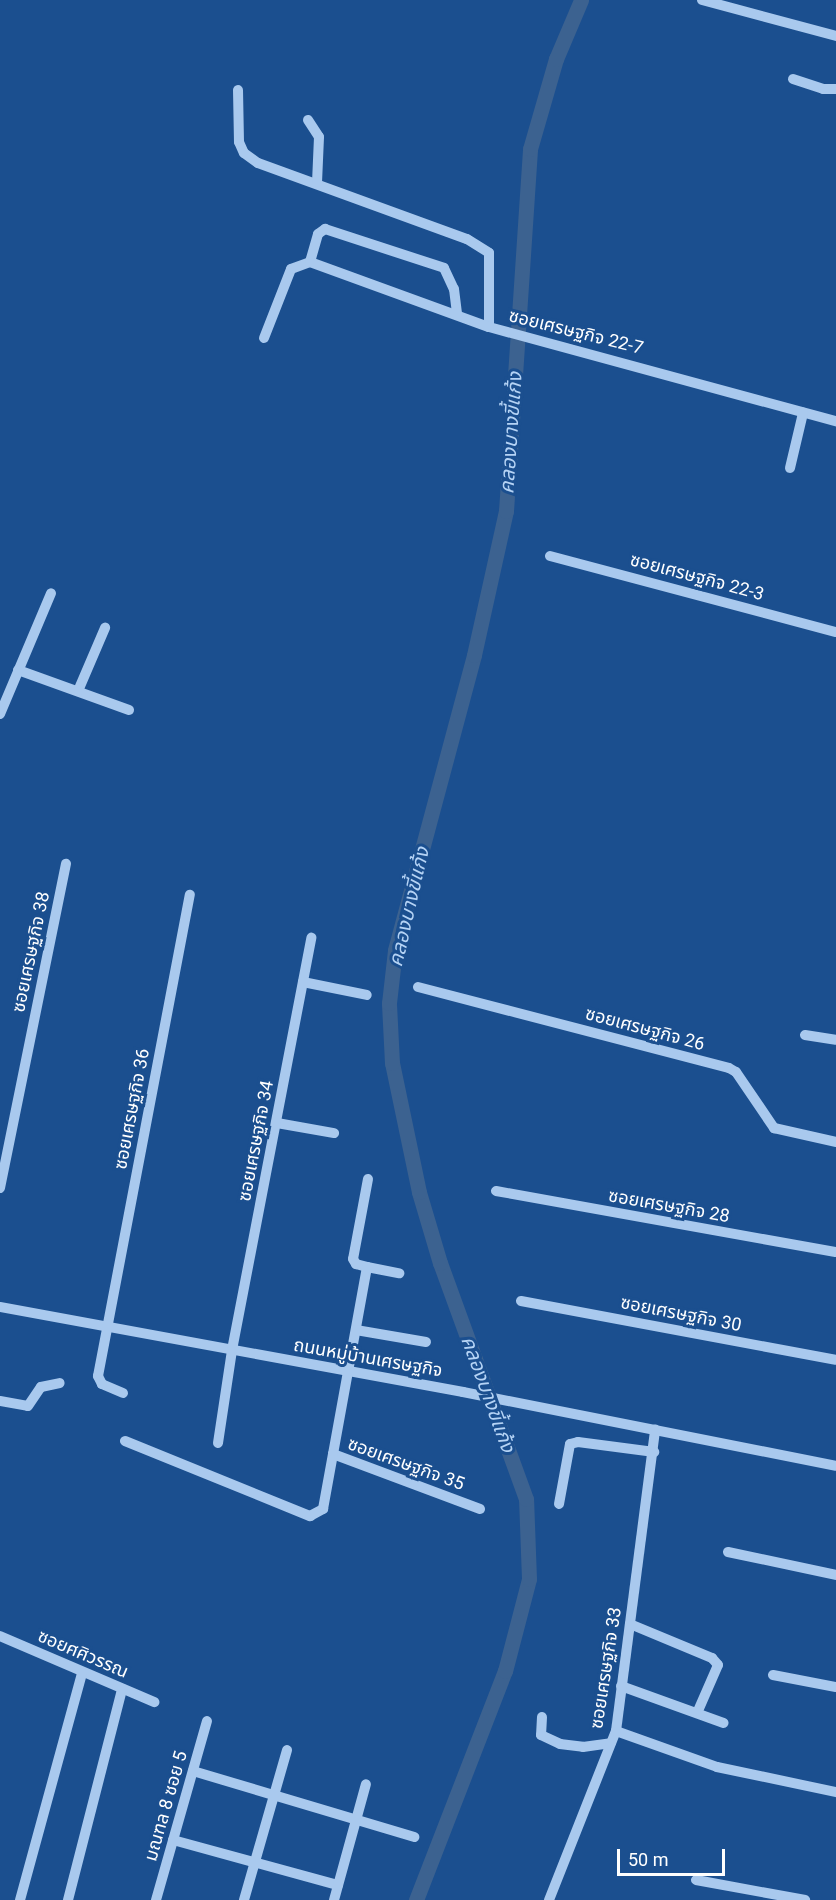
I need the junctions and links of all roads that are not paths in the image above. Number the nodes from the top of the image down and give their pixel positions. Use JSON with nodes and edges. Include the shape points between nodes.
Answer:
{"nodes":[{"id":1,"x":702,"y":0,"type":"edge"},
{"id":2,"x":836,"y":36,"type":"edge"},
{"id":3,"x":793,"y":80,"type":"dead end"},
{"id":4,"x":836,"y":89,"type":"edge"},
{"id":5,"x":238,"y":90,"type":"dead end"},
{"id":6,"x":308,"y":120,"type":"dead end"},
{"id":7,"x":317,"y":182,"type":"junction"},
{"id":8,"x":310,"y":262,"type":"junction"},
{"id":9,"x":457,"y":314,"type":"junction"},
{"id":10,"x":493,"y":328,"type":"junction"},
{"id":11,"x":264,"y":338,"type":"dead end"},
{"id":12,"x":803,"y":413,"type":"junction"},
{"id":13,"x":836,"y":421,"type":"edge"},
{"id":14,"x":790,"y":468,"type":"dead end"},
{"id":15,"x":550,"y":556,"type":"dead end"},
{"id":16,"x":51,"y":593,"type":"dead end"},
{"id":17,"x":105,"y":628,"type":"dead end"},
{"id":18,"x":836,"y":632,"type":"edge"},
{"id":19,"x":18,"y":670,"type":"junction"},
{"id":20,"x":78,"y":691,"type":"junction"},
{"id":21,"x":129,"y":710,"type":"dead end"},
{"id":22,"x":0,"y":714,"type":"edge"},
{"id":23,"x":66,"y":864,"type":"dead end"},
{"id":24,"x":190,"y":896,"type":"dead end"},
{"id":25,"x":311,"y":938,"type":"dead end"},
{"id":26,"x":303,"y":982,"type":"junction"},
{"id":27,"x":418,"y":987,"type":"dead end"},
{"id":28,"x":367,"y":995,"type":"dead end"},
{"id":29,"x":805,"y":1035,"type":"dead end"},
{"id":30,"x":836,"y":1040,"type":"edge"},
{"id":31,"x":277,"y":1123,"type":"junction"},
{"id":32,"x":334,"y":1132,"type":"dead end"},
{"id":33,"x":836,"y":1142,"type":"edge"},
{"id":34,"x":368,"y":1179,"type":"dead end"},
{"id":35,"x":0,"y":1188,"type":"edge"},
{"id":36,"x":496,"y":1191,"type":"dead end"},
{"id":37,"x":836,"y":1252,"type":"edge"},
{"id":38,"x":367,"y":1267,"type":"junction"},
{"id":39,"x":399,"y":1273,"type":"dead end"},
{"id":40,"x":520,"y":1301,"type":"dead end"},
{"id":41,"x":0,"y":1307,"type":"edge"},
{"id":42,"x":108,"y":1329,"type":"junction"},
{"id":43,"x":356,"y":1330,"type":"junction"},
{"id":44,"x":426,"y":1342,"type":"dead end"},
{"id":45,"x":232,"y":1350,"type":"junction"},
{"id":46,"x":836,"y":1360,"type":"edge"},
{"id":47,"x":348,"y":1371,"type":"junction"},
{"id":48,"x":60,"y":1383,"type":"dead end"},
{"id":49,"x":123,"y":1394,"type":"dead end"},
{"id":50,"x":0,"y":1401,"type":"edge"},
{"id":51,"x":655,"y":1430,"type":"junction"},
{"id":52,"x":125,"y":1441,"type":"dead end"},
{"id":53,"x":218,"y":1443,"type":"dead end"},
{"id":54,"x":654,"y":1452,"type":"junction"},
{"id":55,"x":333,"y":1454,"type":"junction"},
{"id":56,"x":836,"y":1466,"type":"edge"},
{"id":57,"x":559,"y":1504,"type":"dead end"},
{"id":58,"x":480,"y":1509,"type":"dead end"},
{"id":59,"x":728,"y":1552,"type":"dead end"},
{"id":60,"x":836,"y":1575,"type":"edge"},
{"id":61,"x":630,"y":1624,"type":"junction"},
{"id":62,"x":0,"y":1636,"type":"edge"},
{"id":63,"x":82,"y":1673,"type":"junction"},
{"id":64,"x":773,"y":1676,"type":"dead end"},
{"id":65,"x":621,"y":1686,"type":"junction"},
{"id":66,"x":836,"y":1687,"type":"edge"},
{"id":67,"x":122,"y":1689,"type":"junction"},
{"id":68,"x":154,"y":1702,"type":"dead end"},
{"id":69,"x":697,"y":1713,"type":"junction"},
{"id":70,"x":542,"y":1717,"type":"dead end"},
{"id":71,"x":207,"y":1721,"type":"dead end"},
{"id":72,"x":724,"y":1724,"type":"dead end"},
{"id":73,"x":616,"y":1731,"type":"junction"},
{"id":74,"x":611,"y":1743,"type":"junction"},
{"id":75,"x":287,"y":1750,"type":"dead end"},
{"id":76,"x":193,"y":1771,"type":"junction"},
{"id":77,"x":366,"y":1784,"type":"dead end"},
{"id":78,"x":836,"y":1792,"type":"edge"},
{"id":79,"x":273,"y":1796,"type":"junction"},
{"id":80,"x":356,"y":1820,"type":"junction"},
{"id":81,"x":414,"y":1837,"type":"dead end"},
{"id":82,"x":173,"y":1839,"type":"junction"},
{"id":83,"x":255,"y":1861,"type":"junction"},
{"id":84,"x":696,"y":1880,"type":"dead end"},
{"id":85,"x":339,"y":1885,"type":"junction"},
{"id":86,"x":20,"y":1900,"type":"edge"},
{"id":87,"x":68,"y":1900,"type":"edge"},
{"id":88,"x":156,"y":1900,"type":"edge"},
{"id":89,"x":244,"y":1900,"type":"edge"},
{"id":90,"x":334,"y":1900,"type":"edge"},
{"id":91,"x":549,"y":1900,"type":"edge"},
{"id":92,"x":805,"y":1900,"type":"edge"}],
"edges":[{"from":1,"to":2,"type":"street"},
{"from":3,"to":4,"type":"street"},
{"from":5,"to":7,"type":"street","name":"ซอยเศรษฐกิจ 22-7","via":[[239,142],[244,153],[258,163]]},
{"from":6,"to":7,"type":"street","via":[[319,137]]},
{"from":7,"to":10,"type":"street","name":"ซอยเศรษฐกิจ 22-7","via":[[480,245],[489,253]]},
{"from":8,"to":9,"type":"street"},
{"from":8,"to":9,"type":"street","via":[[318,234],[325,229],[444,268],[454,289]]},
{"from":8,"to":11,"type":"street","via":[[291,269]]},
{"from":9,"to":10,"type":"street"},
{"from":10,"to":12,"type":"street","name":"ซอยเศรษฐกิจ 22-7"},
{"from":12,"to":13,"type":"street","name":"ซอยเศรษฐกิจ 22-7"},
{"from":12,"to":14,"type":"street"},
{"from":15,"to":18,"type":"street","name":"ซอยเศรษฐกิจ 22-3"},
{"from":16,"to":19,"type":"street"},
{"from":17,"to":20,"type":"street"},
{"from":19,"to":20,"type":"street"},
{"from":19,"to":22,"type":"street"},
{"from":20,"to":21,"type":"street"},
{"from":23,"to":35,"type":"street","name":"ซอยเศรษฐกิจ 38"},
{"from":24,"to":42,"type":"street","name":"ซอยเศรษฐกิจ 36"},
{"from":25,"to":26,"type":"street","name":"ซอยเศรษฐกิจ 34"},
{"from":26,"to":28,"type":"street"},
{"from":26,"to":31,"type":"street","name":"ซอยเศรษฐกิจ 34"},
{"from":27,"to":33,"type":"street","name":"ซอยเศรษฐกิจ 26","via":[[729,1068],[736,1072],[774,1128]]},
{"from":29,"to":30,"type":"street"},
{"from":31,"to":32,"type":"street"},
{"from":31,"to":45,"type":"street","name":"ซอยเศรษฐกิจ 34"},
{"from":34,"to":38,"type":"street","via":[[353,1259]]},
{"from":36,"to":37,"type":"street","name":"ซอยเศรษฐกิจ 28"},
{"from":38,"to":39,"type":"street"},
{"from":38,"to":43,"type":"street","name":"ซอยเศรษฐกิจ 35"},
{"from":40,"to":46,"type":"street","name":"ซอยเศรษฐกิจ 30"},
{"from":41,"to":42,"type":"street","name":"ถนนหมู่บ้านเศรษฐกิจ"},
{"from":42,"to":45,"type":"street","name":"ถนนหมู่บ้านเศรษฐกิจ"},
{"from":42,"to":49,"type":"street","name":"ซอยเศรษฐกิจ 36","via":[[98,1376],[102,1384]]},
{"from":43,"to":44,"type":"street"},
{"from":43,"to":47,"type":"street","name":"ซอยเศรษฐกิจ 35"},
{"from":45,"to":47,"type":"street","name":"ถนนหมู่บ้านเศรษฐกิจ"},
{"from":45,"to":53,"type":"street","name":"ซอยเศรษฐกิจ 34"},
{"from":47,"to":51,"type":"street","name":"ถนนหมู่บ้านเศรษฐกิจ"},
{"from":47,"to":55,"type":"street","name":"ซอยเศรษฐกิจ 35"},
{"from":48,"to":50,"type":"street","via":[[41,1387],[28,1406]]},
{"from":51,"to":54,"type":"street","name":"ซอยเศรษฐกิจ 33"},
{"from":51,"to":56,"type":"street","name":"ถนนหมู่บ้านเศรษฐกิจ"},
{"from":52,"to":55,"type":"street","via":[[310,1516],[323,1509]]},
{"from":54,"to":57,"type":"street","via":[[570,1444]]},
{"from":54,"to":61,"type":"street","name":"ซอยเศรษฐกิจ 33"},
{"from":55,"to":58,"type":"street","name":"ซอยเศรษฐกิจ 35"},
{"from":59,"to":60,"type":"street"},
{"from":61,"to":65,"type":"street","name":"ซอยเศรษฐกิจ 33"},
{"from":61,"to":69,"type":"street","via":[[712,1658],[718,1665]]},
{"from":62,"to":63,"type":"street","name":"ซอยศศิวรรณ"},
{"from":63,"to":67,"type":"street","name":"ซอยศศิวรรณ"},
{"from":63,"to":86,"type":"street"},
{"from":64,"to":66,"type":"street"},
{"from":65,"to":69,"type":"street"},
{"from":65,"to":73,"type":"street","name":"ซอยเศรษฐกิจ 33"},
{"from":67,"to":68,"type":"street","name":"ซอยศศิวรรณ"},
{"from":67,"to":87,"type":"street"},
{"from":69,"to":72,"type":"street"},
{"from":70,"to":74,"type":"street","via":[[541,1735],[553,1742],[583,1748]]},
{"from":71,"to":76,"type":"street","name":"มณฑล 8 ซอย 5"},
{"from":73,"to":74,"type":"street","name":"ซอยเศรษฐกิจ 33"},
{"from":73,"to":78,"type":"street","via":[[717,1767]]},
{"from":74,"to":91,"type":"street","name":"ซอยเศรษฐกิจ 33"},
{"from":75,"to":79,"type":"street"},
{"from":76,"to":79,"type":"street"},
{"from":76,"to":82,"type":"street","name":"มณฑล 8 ซอย 5"},
{"from":77,"to":80,"type":"street"},
{"from":79,"to":80,"type":"street"},
{"from":79,"to":83,"type":"street"},
{"from":80,"to":81,"type":"street"},
{"from":80,"to":85,"type":"street"},
{"from":82,"to":83,"type":"street"},
{"from":82,"to":88,"type":"street","name":"มณฑล 8 ซอย 5"},
{"from":83,"to":85,"type":"street"},
{"from":83,"to":89,"type":"street"},
{"from":84,"to":92,"type":"street"},
{"from":85,"to":90,"type":"street"}]}
